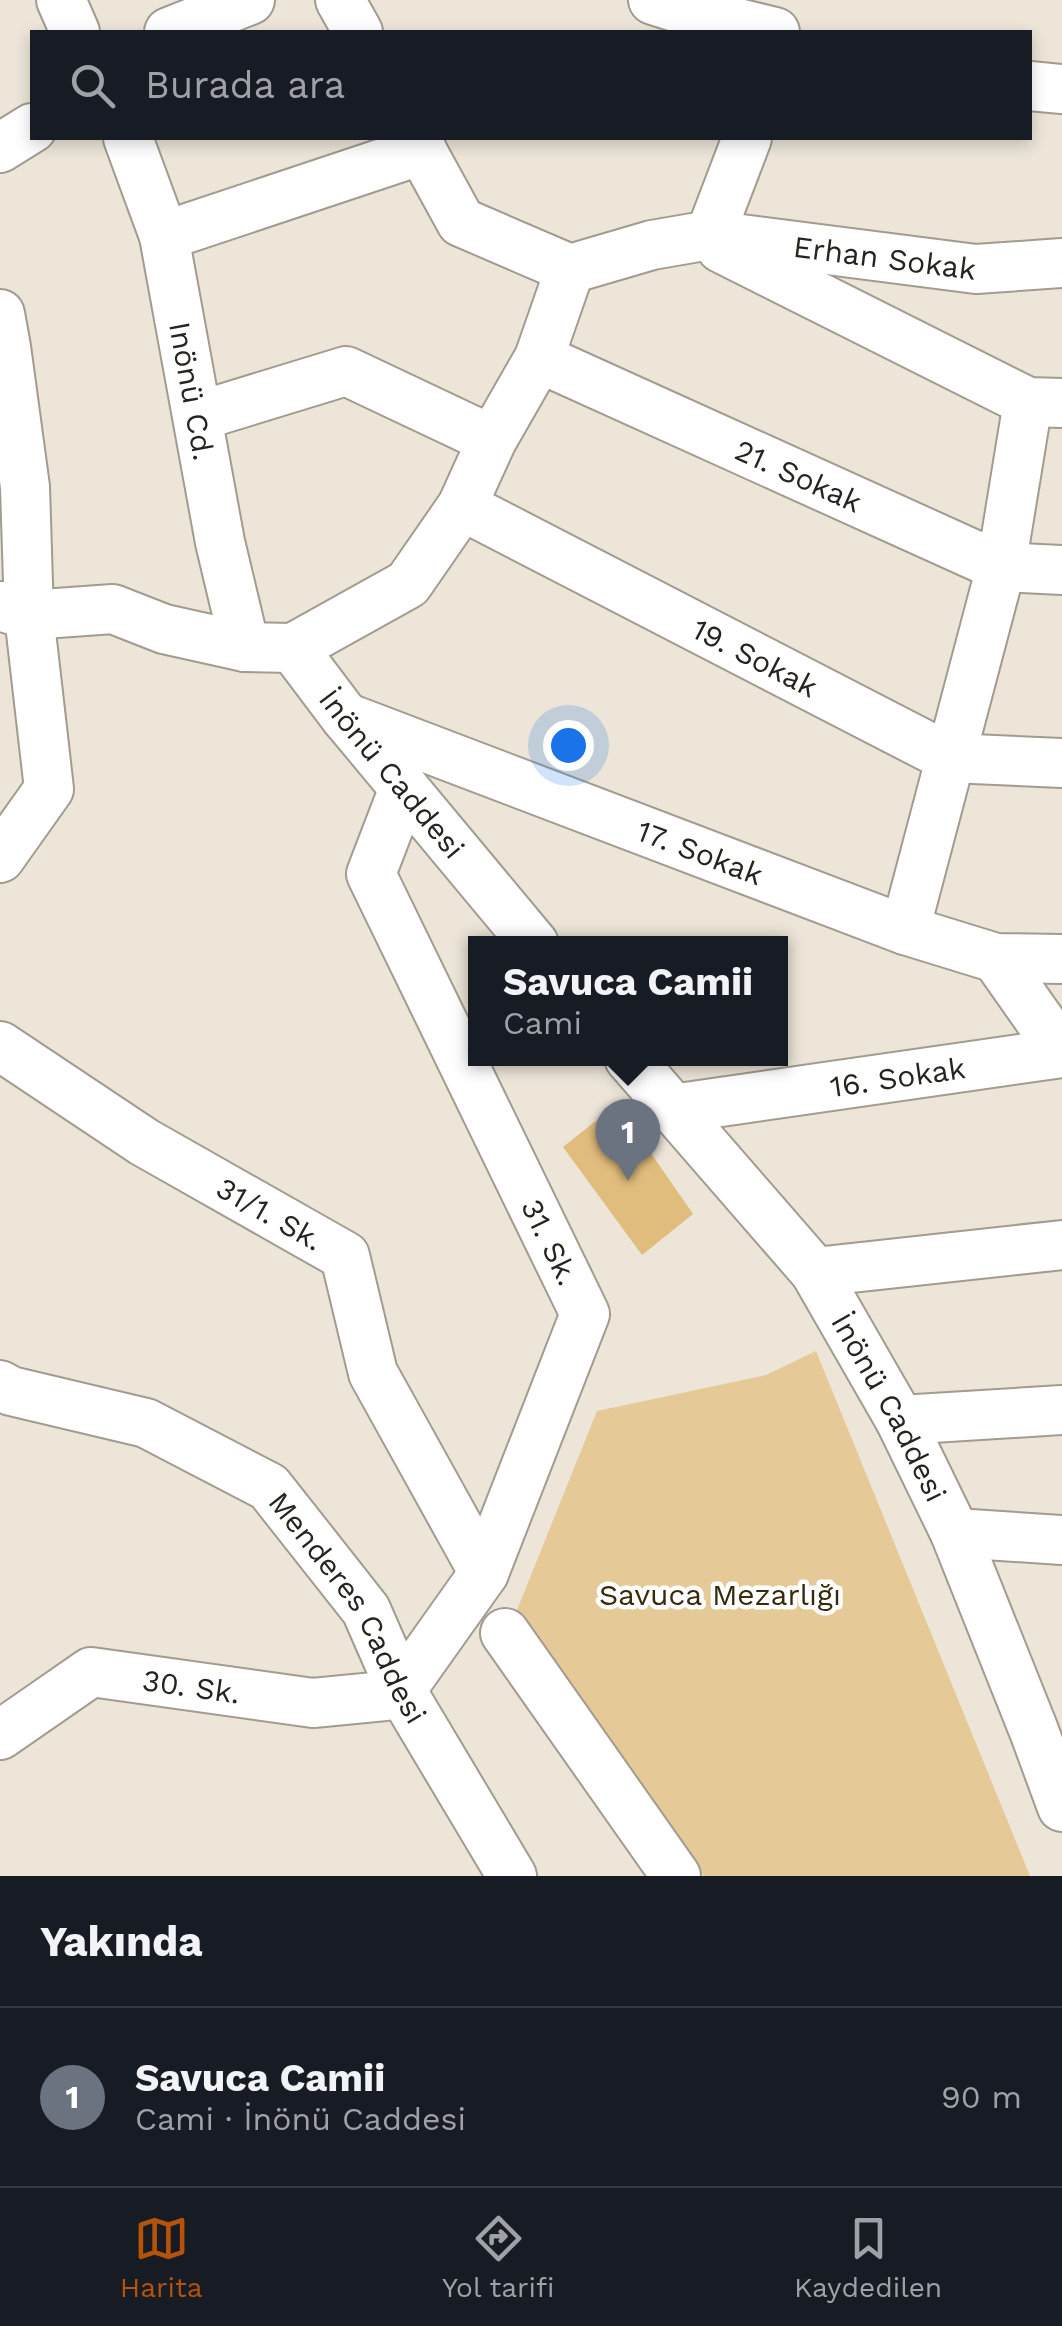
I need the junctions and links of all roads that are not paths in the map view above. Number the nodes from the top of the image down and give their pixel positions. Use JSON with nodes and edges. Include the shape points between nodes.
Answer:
{"nodes":[{"id":1,"x":62,"y":0,"type":"edge"},
{"id":2,"x":250,"y":0,"type":"edge"},
{"id":3,"x":340,"y":0,"type":"edge"},
{"id":4,"x":675,"y":3,"type":"edge"},
{"id":5,"x":74,"y":30,"type":"edge"},
{"id":6,"x":174,"y":30,"type":"edge"},
{"id":7,"x":357,"y":30,"type":"edge"},
{"id":8,"x":768,"y":30,"type":"edge"},
{"id":9,"x":1032,"y":86,"type":"edge"},
{"id":10,"x":1062,"y":89,"type":"edge"},
{"id":11,"x":30,"y":129,"type":"edge"},
{"id":12,"x":129,"y":140,"type":"edge"},
{"id":13,"x":746,"y":140,"type":"edge"},
{"id":14,"x":418,"y":144,"type":"edge"},
{"id":15,"x":0,"y":148,"type":"edge"},
{"id":16,"x":710,"y":234,"type":"junction"},
{"id":17,"x":164,"y":236,"type":"junction"},
{"id":18,"x":1062,"y":264,"type":"edge"},
{"id":19,"x":570,"y":269,"type":"junction"},
{"id":20,"x":2,"y":336,"type":"edge"},
{"id":21,"x":539,"y":358,"type":"junction"},
{"id":22,"x":1045,"y":402,"type":"edge"},
{"id":23,"x":198,"y":416,"type":"junction"},
{"id":24,"x":492,"y":440,"type":"junction"},
{"id":25,"x":462,"y":506,"type":"junction"},
{"id":26,"x":1000,"y":568,"type":"junction"},
{"id":27,"x":1062,"y":570,"type":"edge"},
{"id":28,"x":15,"y":610,"type":"edge"},
{"id":29,"x":244,"y":647,"type":"junction"},
{"id":30,"x":293,"y":648,"type":"junction"},
{"id":31,"x":345,"y":717,"type":"junction"},
{"id":32,"x":950,"y":758,"type":"junction"},
{"id":33,"x":1062,"y":763,"type":"edge"},
{"id":34,"x":404,"y":788,"type":"junction"},
{"id":35,"x":0,"y":858,"type":"edge"},
{"id":36,"x":905,"y":930,"type":"junction"},
{"id":37,"x":527,"y":936,"type":"edge"},
{"id":38,"x":996,"y":958,"type":"junction"},
{"id":39,"x":1062,"y":959,"type":"edge"},
{"id":40,"x":0,"y":1046,"type":"edge"},
{"id":41,"x":1062,"y":1052,"type":"edge"},
{"id":42,"x":637,"y":1066,"type":"edge"},
{"id":43,"x":672,"y":1109,"type":"junction"},
{"id":44,"x":1062,"y":1244,"type":"edge"},
{"id":45,"x":815,"y":1272,"type":"junction"},
{"id":46,"x":4,"y":1391,"type":"edge"},
{"id":47,"x":1062,"y":1410,"type":"edge"},
{"id":48,"x":900,"y":1420,"type":"junction"},
{"id":49,"x":956,"y":1533,"type":"junction"},
{"id":50,"x":1062,"y":1540,"type":"edge"},
{"id":51,"x":484,"y":1573,"type":"junction"},
{"id":52,"x":505,"y":1634,"type":"dead end"},
{"id":53,"x":401,"y":1690,"type":"junction"},
{"id":54,"x":1048,"y":1731,"type":"edge"},
{"id":55,"x":0,"y":1736,"type":"edge"},
{"id":56,"x":1062,"y":1808,"type":"edge"},
{"id":57,"x":512,"y":1876,"type":"edge"},
{"id":58,"x":676,"y":1876,"type":"edge"}],
"edges":[{"from":1,"to":5,"type":"street"},
{"from":2,"to":6,"type":"street"},
{"from":3,"to":7,"type":"street"},
{"from":4,"to":8,"type":"street"},
{"from":9,"to":10,"type":"street"},
{"from":11,"to":15,"type":"street"},
{"from":12,"to":17,"type":"street","name":"Inönü Cd."},
{"from":13,"to":16,"type":"street"},
{"from":14,"to":17,"type":"street"},
{"from":14,"to":19,"type":"street","via":[[461,222]]},
{"from":16,"to":18,"type":"street","name":"Erhan Sokak","via":[[976,269]]},
{"from":16,"to":19,"type":"street","name":"Erhan Sokak"},
{"from":16,"to":22,"type":"street","via":[[714,245]]},
{"from":17,"to":23,"type":"street","name":"Inönü Cd."},
{"from":19,"to":21,"type":"street"},
{"from":20,"to":28,"type":"street","via":[[24,487]]},
{"from":21,"to":24,"type":"street"},
{"from":21,"to":26,"type":"street","name":"21. Sokak"},
{"from":22,"to":26,"type":"street"},
{"from":23,"to":24,"type":"street","via":[[346,372]]},
{"from":23,"to":29,"type":"street","name":"Inönü Cd."},
{"from":24,"to":25,"type":"street"},
{"from":25,"to":30,"type":"street","via":[[408,584]]},
{"from":25,"to":32,"type":"street","name":"19. Sokak"},
{"from":26,"to":27,"type":"street","name":"21. Sokak"},
{"from":26,"to":32,"type":"street"},
{"from":28,"to":29,"type":"street","via":[[113,610]]},
{"from":28,"to":35,"type":"street","via":[[49,790]]},
{"from":29,"to":30,"type":"street"},
{"from":30,"to":31,"type":"street","name":"İnönü Caddesi"},
{"from":31,"to":34,"type":"street","name":"İnönü Caddesi"},
{"from":31,"to":36,"type":"street","name":"17. Sokak"},
{"from":32,"to":33,"type":"street","name":"19. Sokak"},
{"from":32,"to":36,"type":"street"},
{"from":34,"to":37,"type":"street","name":"İnönü Caddesi"},
{"from":34,"to":51,"type":"street","name":"31. Sk.","via":[[371,874],[585,1314]]},
{"from":36,"to":38,"type":"street","name":"17. Sokak"},
{"from":38,"to":39,"type":"street","name":"17. Sokak"},
{"from":38,"to":41,"type":"street"},
{"from":40,"to":51,"type":"street","name":"31/1. Sk.","via":[[144,1142],[345,1256],[373,1373]]},
{"from":41,"to":43,"type":"street","name":"16. Sokak"},
{"from":42,"to":43,"type":"street","name":"İnönü Caddesi"},
{"from":43,"to":45,"type":"street","name":"İnönü Caddesi"},
{"from":44,"to":45,"type":"street"},
{"from":45,"to":48,"type":"street","name":"İnönü Caddesi"},
{"from":46,"to":53,"type":"street","name":"Menderes Caddesi","via":[[146,1423],[269,1487],[366,1610]]},
{"from":47,"to":48,"type":"street"},
{"from":48,"to":49,"type":"street","name":"İnönü Caddesi"},
{"from":49,"to":50,"type":"street"},
{"from":49,"to":54,"type":"street","name":"İnönü Caddesi"},
{"from":51,"to":53,"type":"street","name":"31. Sk."},
{"from":52,"to":58,"type":"street"},
{"from":53,"to":55,"type":"street","name":"30. Sk.","via":[[313,1703],[91,1672]]},
{"from":53,"to":57,"type":"street","name":"Menderes Caddesi"},
{"from":54,"to":56,"type":"street","name":"İnönü Caddesi"}]}
